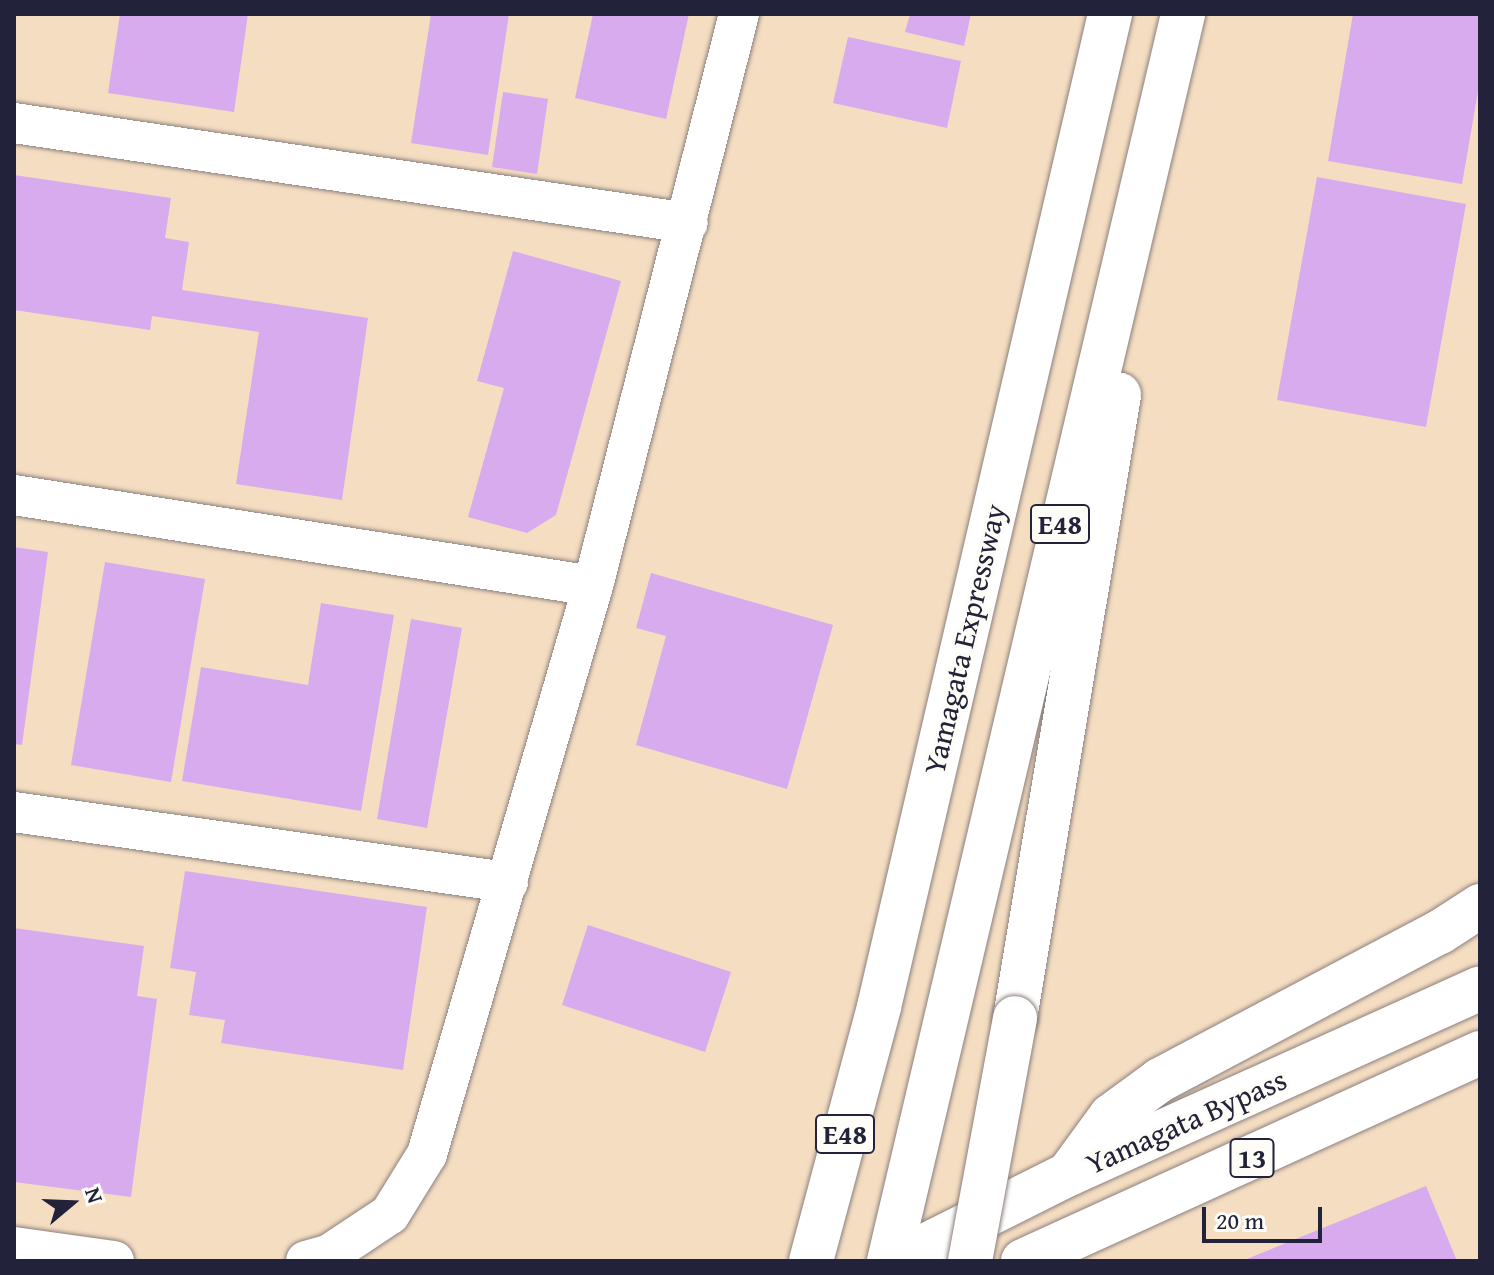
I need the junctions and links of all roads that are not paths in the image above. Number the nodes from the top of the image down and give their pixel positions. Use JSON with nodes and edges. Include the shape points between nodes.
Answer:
{"nodes":[{"id":1,"x":739,"y":14,"type":"edge"},
{"id":2,"x":1110,"y":14,"type":"edge"},
{"id":3,"x":1184,"y":14,"type":"edge"},
{"id":4,"x":14,"y":123,"type":"edge"},
{"id":5,"x":688,"y":223,"type":"junction"},
{"id":6,"x":14,"y":495,"type":"edge"},
{"id":7,"x":593,"y":586,"type":"junction"},
{"id":8,"x":14,"y":812,"type":"edge"},
{"id":9,"x":508,"y":882,"type":"junction"},
{"id":10,"x":1480,"y":906,"type":"edge"},
{"id":11,"x":1480,"y":988,"type":"edge"},
{"id":12,"x":1480,"y":1053,"type":"edge"},
{"id":13,"x":1480,"y":1083,"type":"edge"},
{"id":14,"x":1069,"y":1174,"type":"junction"},
{"id":15,"x":1136,"y":1212,"type":"junction"},
{"id":16,"x":14,"y":1247,"type":"edge"},
{"id":17,"x":114,"y":1261,"type":"edge"},
{"id":18,"x":306,"y":1261,"type":"edge"},
{"id":19,"x":811,"y":1261,"type":"edge"},
{"id":20,"x":889,"y":1261,"type":"edge"},
{"id":21,"x":895,"y":1261,"type":"edge"},
{"id":22,"x":970,"y":1261,"type":"edge"},
{"id":23,"x":1023,"y":1261,"type":"edge"}],
"edges":[{"from":1,"to":5,"type":"street"},
{"from":2,"to":19,"type":"highway","name":"Yamagata Expressway","number":"E48","via":[[879,1007]]},
{"from":3,"to":20,"type":"highway","number":"E48"},
{"from":3,"to":22,"type":"highway","bridge":true},
{"from":4,"to":5,"type":"street"},
{"from":5,"to":7,"type":"street"},
{"from":6,"to":7,"type":"street"},
{"from":7,"to":9,"type":"street"},
{"from":8,"to":9,"type":"street"},
{"from":9,"to":18,"type":"street","via":[[427,1154],[390,1214],[330,1254]]},
{"from":10,"to":14,"type":"highway","via":[[1160,1080],[1111,1116]]},
{"from":11,"to":14,"type":"highway","name":"Yamagata Bypass","number":"13"},
{"from":12,"to":15,"type":"highway","name":"Yamagata Bypass","number":"13"},
{"from":13,"to":15,"type":"highway"},
{"from":14,"to":21,"type":"highway","name":"Yamagata Bypass","number":"13"},
{"from":15,"to":23,"type":"highway","name":"Yamagata Bypass","number":"13"},
{"from":16,"to":17,"type":"street"}]}
